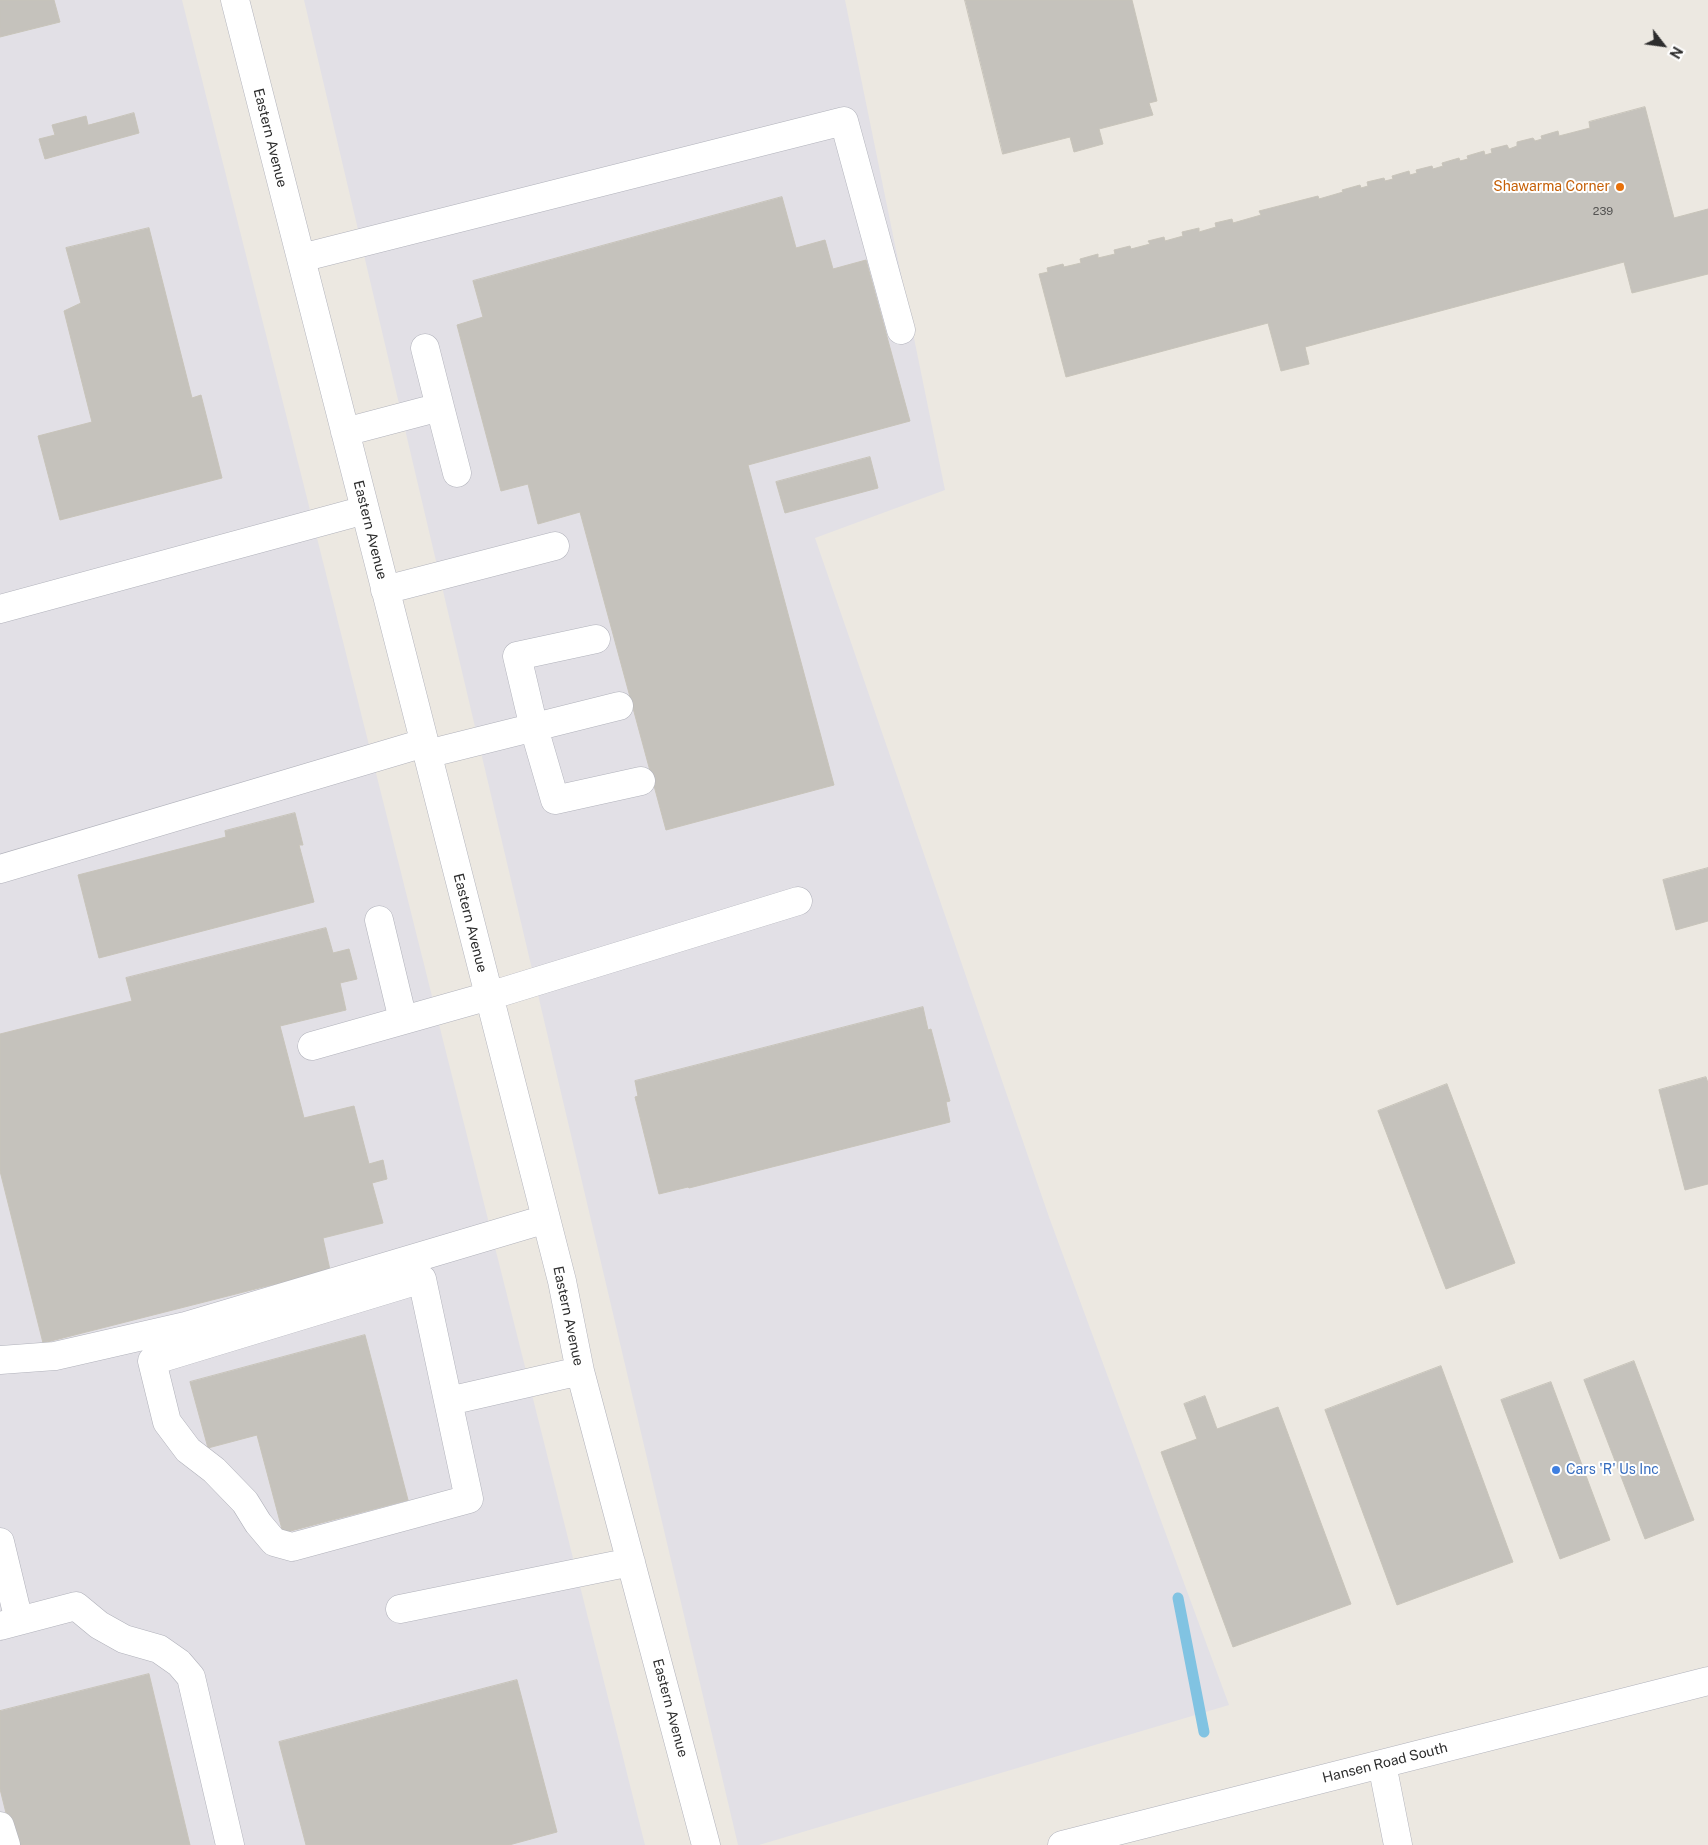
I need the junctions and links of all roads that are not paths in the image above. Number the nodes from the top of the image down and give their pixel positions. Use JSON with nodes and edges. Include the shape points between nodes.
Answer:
{"nodes":[{"id":1,"x":235,"y":0,"type":"edge"},
{"id":2,"x":301,"y":258,"type":"junction"},
{"id":3,"x":901,"y":330,"type":"dead end"},
{"id":4,"x":425,"y":348,"type":"dead end"},
{"id":5,"x":440,"y":407,"type":"junction"},
{"id":6,"x":345,"y":432,"type":"junction"},
{"id":7,"x":457,"y":473,"type":"dead end"},
{"id":8,"x":365,"y":510,"type":"junction"},
{"id":9,"x":555,"y":546,"type":"dead end"},
{"id":10,"x":385,"y":590,"type":"junction"},
{"id":11,"x":0,"y":609,"type":"edge"},
{"id":12,"x":596,"y":639,"type":"dead end"},
{"id":13,"x":619,"y":706,"type":"dead end"},
{"id":14,"x":534,"y":728,"type":"junction"},
{"id":15,"x":425,"y":748,"type":"junction"},
{"id":16,"x":641,"y":781,"type":"dead end"},
{"id":17,"x":0,"y":870,"type":"edge"},
{"id":18,"x":798,"y":901,"type":"dead end"},
{"id":19,"x":379,"y":920,"type":"dead end"},
{"id":20,"x":488,"y":996,"type":"junction"},
{"id":21,"x":403,"y":1020,"type":"junction"},
{"id":22,"x":312,"y":1046,"type":"dead end"},
{"id":23,"x":546,"y":1219,"type":"junction"},
{"id":24,"x":0,"y":1360,"type":"edge"},
{"id":25,"x":580,"y":1371,"type":"junction"},
{"id":26,"x":448,"y":1401,"type":"junction"},
{"id":27,"x":0,"y":1542,"type":"edge"},
{"id":28,"x":631,"y":1562,"type":"junction"},
{"id":29,"x":400,"y":1609,"type":"dead end"},
{"id":30,"x":9,"y":1624,"type":"edge"},
{"id":31,"x":1708,"y":1682,"type":"edge"},
{"id":32,"x":1382,"y":1764,"type":"junction"},
{"id":33,"x":0,"y":1826,"type":"edge"},
{"id":34,"x":6,"y":1845,"type":"edge"},
{"id":35,"x":230,"y":1845,"type":"edge"},
{"id":36,"x":706,"y":1845,"type":"edge"},
{"id":37,"x":1062,"y":1845,"type":"edge"},
{"id":38,"x":1398,"y":1845,"type":"edge"}],
"edges":[{"from":1,"to":2,"type":"street","name":"Eastern Avenue"},
{"from":2,"to":3,"type":"street","via":[[844,121]]},
{"from":2,"to":6,"type":"street","name":"Eastern Avenue"},
{"from":4,"to":5,"type":"street"},
{"from":5,"to":6,"type":"street"},
{"from":5,"to":7,"type":"street"},
{"from":6,"to":8,"type":"street","name":"Eastern Avenue"},
{"from":8,"to":10,"type":"street","name":"Eastern Avenue"},
{"from":8,"to":11,"type":"street"},
{"from":9,"to":10,"type":"street"},
{"from":10,"to":15,"type":"street","name":"Eastern Avenue"},
{"from":12,"to":14,"type":"street","via":[[517,656]]},
{"from":13,"to":14,"type":"street"},
{"from":14,"to":15,"type":"street"},
{"from":14,"to":16,"type":"street","via":[[555,800]]},
{"from":15,"to":17,"type":"street"},
{"from":15,"to":20,"type":"street","name":"Eastern Avenue"},
{"from":18,"to":20,"type":"street"},
{"from":19,"to":21,"type":"street"},
{"from":20,"to":21,"type":"street"},
{"from":20,"to":23,"type":"street","name":"Eastern Avenue"},
{"from":21,"to":22,"type":"street"},
{"from":23,"to":24,"type":"street","via":[[186,1326],[55,1356]]},
{"from":23,"to":25,"type":"street","name":"Eastern Avenue"},
{"from":25,"to":26,"type":"street"},
{"from":25,"to":28,"type":"street","name":"Eastern Avenue"},
{"from":26,"to":26,"type":"street","via":[[422,1279],[152,1360],[167,1422],[188,1450],[214,1470],[245,1502],[274,1542],[292,1547],[469,1500]]},
{"from":27,"to":30,"type":"street"},
{"from":28,"to":29,"type":"street"},
{"from":28,"to":36,"type":"street","name":"Eastern Avenue"},
{"from":30,"to":35,"type":"street","via":[[76,1606],[99,1625],[124,1639],[159,1649],[179,1663],[191,1677]]},
{"from":31,"to":32,"type":"street","name":"Hansen Road South"},
{"from":32,"to":37,"type":"street","name":"Hansen Road South"},
{"from":32,"to":38,"type":"street"},
{"from":33,"to":34,"type":"street"}]}
